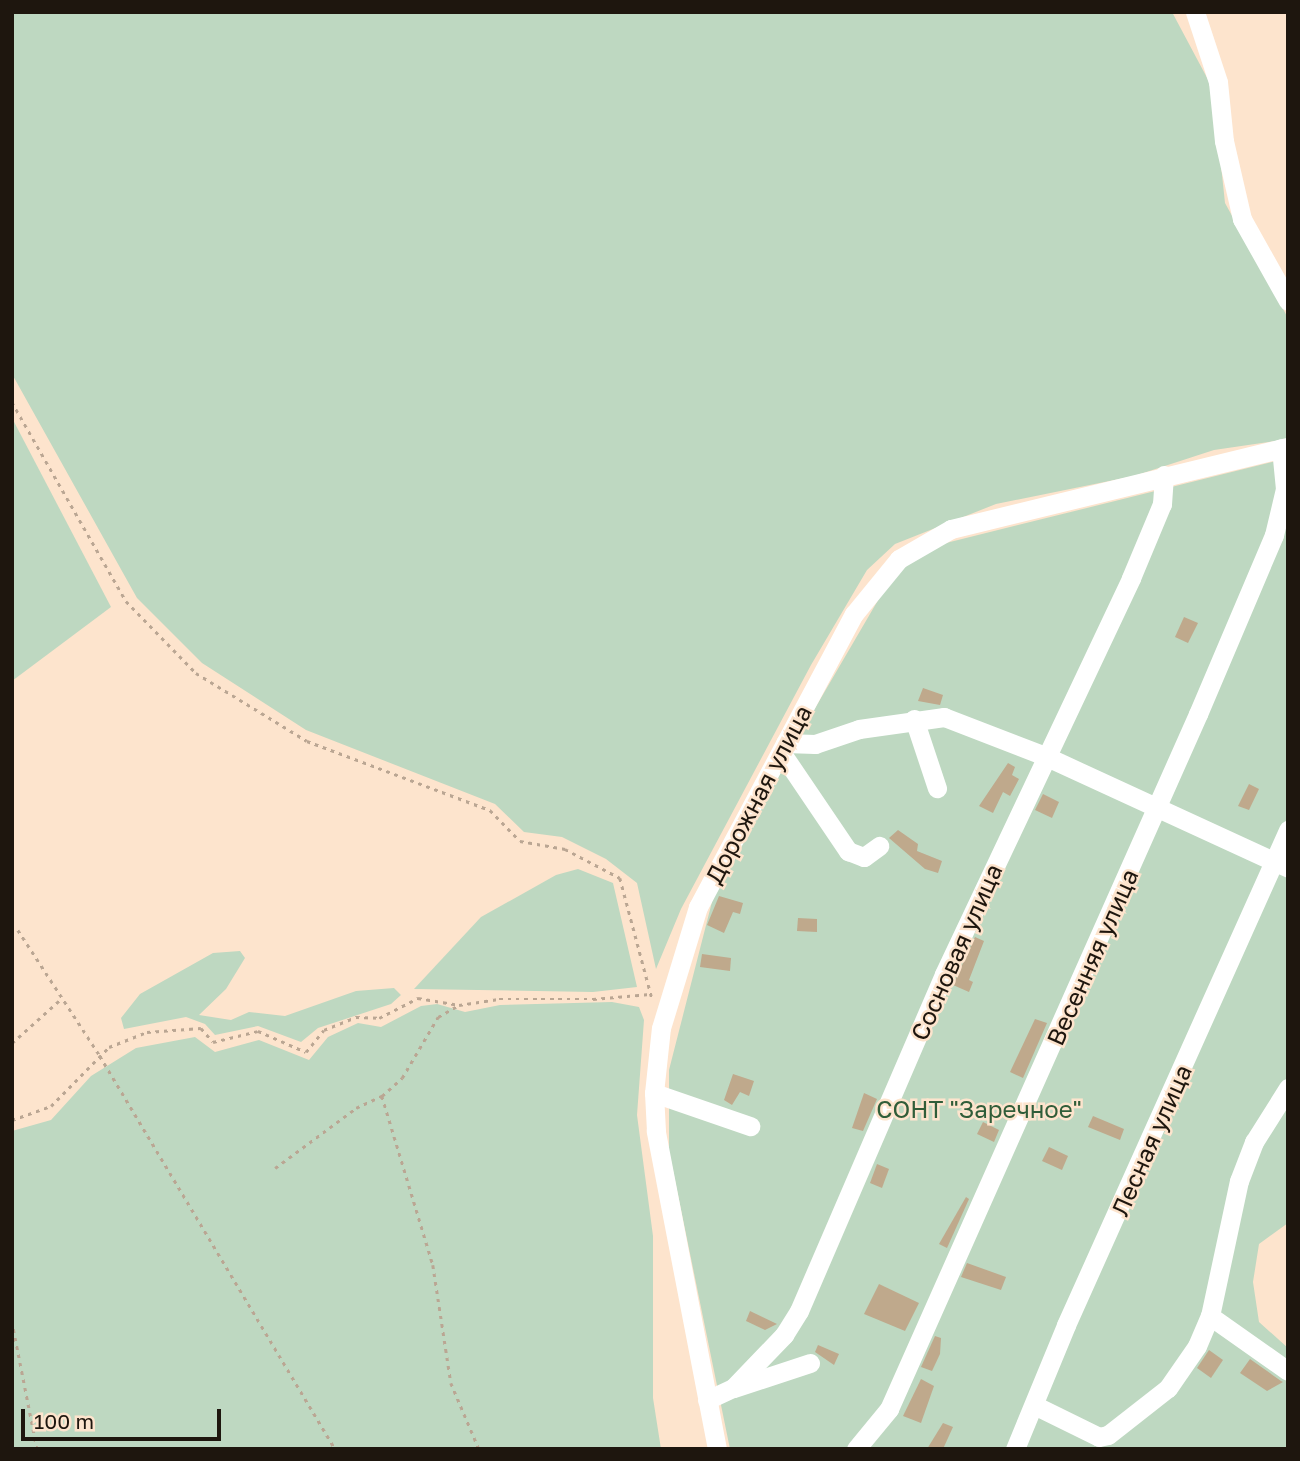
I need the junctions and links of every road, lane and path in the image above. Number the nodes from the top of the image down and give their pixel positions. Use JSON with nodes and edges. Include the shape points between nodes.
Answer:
{"nodes":[{"id":1,"x":1195,"y":12,"type":"edge"},
{"id":2,"x":1288,"y":301,"type":"edge"},
{"id":3,"x":12,"y":402,"type":"edge"},
{"id":4,"x":1285,"y":447,"type":"edge"},
{"id":5,"x":1164,"y":475,"type":"junction"},
{"id":6,"x":914,"y":719,"type":"junction"},
{"id":7,"x":783,"y":748,"type":"junction"},
{"id":8,"x":1045,"y":756,"type":"junction"},
{"id":9,"x":937,"y":788,"type":"dead end"},
{"id":10,"x":1158,"y":807,"type":"junction"},
{"id":11,"x":1288,"y":830,"type":"edge"},
{"id":12,"x":880,"y":846,"type":"dead end"},
{"id":13,"x":1281,"y":865,"type":"edge"},
{"id":14,"x":18,"y":930,"type":"dead end"},
{"id":15,"x":651,"y":994,"type":"junction"},
{"id":16,"x":62,"y":998,"type":"junction"},
{"id":17,"x":459,"y":1005,"type":"junction"},
{"id":18,"x":661,"y":1028,"type":"junction"},
{"id":19,"x":12,"y":1042,"type":"edge"},
{"id":20,"x":100,"y":1056,"type":"junction"},
{"id":21,"x":1288,"y":1088,"type":"edge"},
{"id":22,"x":654,"y":1093,"type":"junction"},
{"id":23,"x":382,"y":1096,"type":"junction"},
{"id":24,"x":12,"y":1120,"type":"edge"},
{"id":25,"x":750,"y":1126,"type":"dead end"},
{"id":26,"x":275,"y":1168,"type":"dead end"},
{"id":27,"x":1210,"y":1316,"type":"junction"},
{"id":28,"x":12,"y":1321,"type":"edge"},
{"id":29,"x":810,"y":1363,"type":"dead end"},
{"id":30,"x":1288,"y":1371,"type":"edge"},
{"id":31,"x":733,"y":1388,"type":"junction"},
{"id":32,"x":707,"y":1401,"type":"junction"},
{"id":33,"x":1034,"y":1405,"type":"junction"},
{"id":34,"x":37,"y":1449,"type":"edge"},
{"id":35,"x":335,"y":1449,"type":"edge"},
{"id":36,"x":479,"y":1449,"type":"edge"},
{"id":37,"x":717,"y":1449,"type":"edge"},
{"id":38,"x":856,"y":1449,"type":"edge"},
{"id":39,"x":1015,"y":1449,"type":"edge"}],
"edges":[{"from":1,"to":2,"type":"street","via":[[1218,82],[1224,141],[1242,219]]},
{"from":3,"to":15,"type":"path","via":[[126,601],[196,673],[307,741],[490,810],[520,841],[565,849],[620,878]]},
{"from":4,"to":5,"type":"street","name":"Дорожная улица"},
{"from":4,"to":10,"type":"street","name":"Весенняя улица","via":[[1285,489],[1274,535]]},
{"from":5,"to":7,"type":"street","name":"Дорожная улица","via":[[951,529],[922,542],[878,580],[855,614]]},
{"from":5,"to":8,"type":"street","name":"Сосновая улица","via":[[1161,504],[1131,578]]},
{"from":6,"to":7,"type":"street"},
{"from":6,"to":8,"type":"street","via":[[944,717]]},
{"from":6,"to":9,"type":"street"},
{"from":7,"to":12,"type":"street","via":[[848,851],[864,857]]},
{"from":7,"to":18,"type":"street","name":"Дорожная улица","via":[[698,907]]},
{"from":8,"to":10,"type":"street"},
{"from":8,"to":31,"type":"street","name":"Сосновая улица","via":[[944,974],[799,1311],[784,1335]]},
{"from":10,"to":13,"type":"street"},
{"from":10,"to":38,"type":"street","name":"Весенняя улица","via":[[889,1409]]},
{"from":11,"to":13,"type":"street","name":"Лесная улица"},
{"from":13,"to":33,"type":"street","name":"Лесная улица","via":[[1066,1325]]},
{"from":14,"to":16,"type":"path"},
{"from":15,"to":17,"type":"path","via":[[499,999]]},
{"from":15,"to":18,"type":"path"},
{"from":16,"to":19,"type":"path"},
{"from":16,"to":20,"type":"path"},
{"from":17,"to":20,"type":"path","via":[[418,998],[379,1018],[356,1017],[324,1030],[306,1052],[258,1031],[213,1042],[201,1028],[147,1032],[109,1047]]},
{"from":17,"to":23,"type":"path","via":[[438,1017],[402,1078]]},
{"from":18,"to":22,"type":"street","name":"Дорожная улица"},
{"from":20,"to":24,"type":"path","via":[[51,1106]]},
{"from":20,"to":35,"type":"path"},
{"from":21,"to":27,"type":"street","via":[[1254,1142],[1239,1181]]},
{"from":22,"to":25,"type":"street"},
{"from":22,"to":32,"type":"street","name":"Дорожная улица","via":[[656,1131]]},
{"from":23,"to":26,"type":"path","via":[[347,1114]]},
{"from":23,"to":36,"type":"path","via":[[433,1265],[451,1383]]},
{"from":27,"to":30,"type":"street"},
{"from":27,"to":33,"type":"street","via":[[1197,1346],[1168,1388],[1108,1435],[1099,1437]]},
{"from":28,"to":34,"type":"path"},
{"from":29,"to":31,"type":"street"},
{"from":31,"to":32,"type":"street","name":"Сосновая улица"},
{"from":32,"to":37,"type":"street","name":"Дорожная улица"},
{"from":33,"to":39,"type":"street","name":"Лесная улица"}]}
